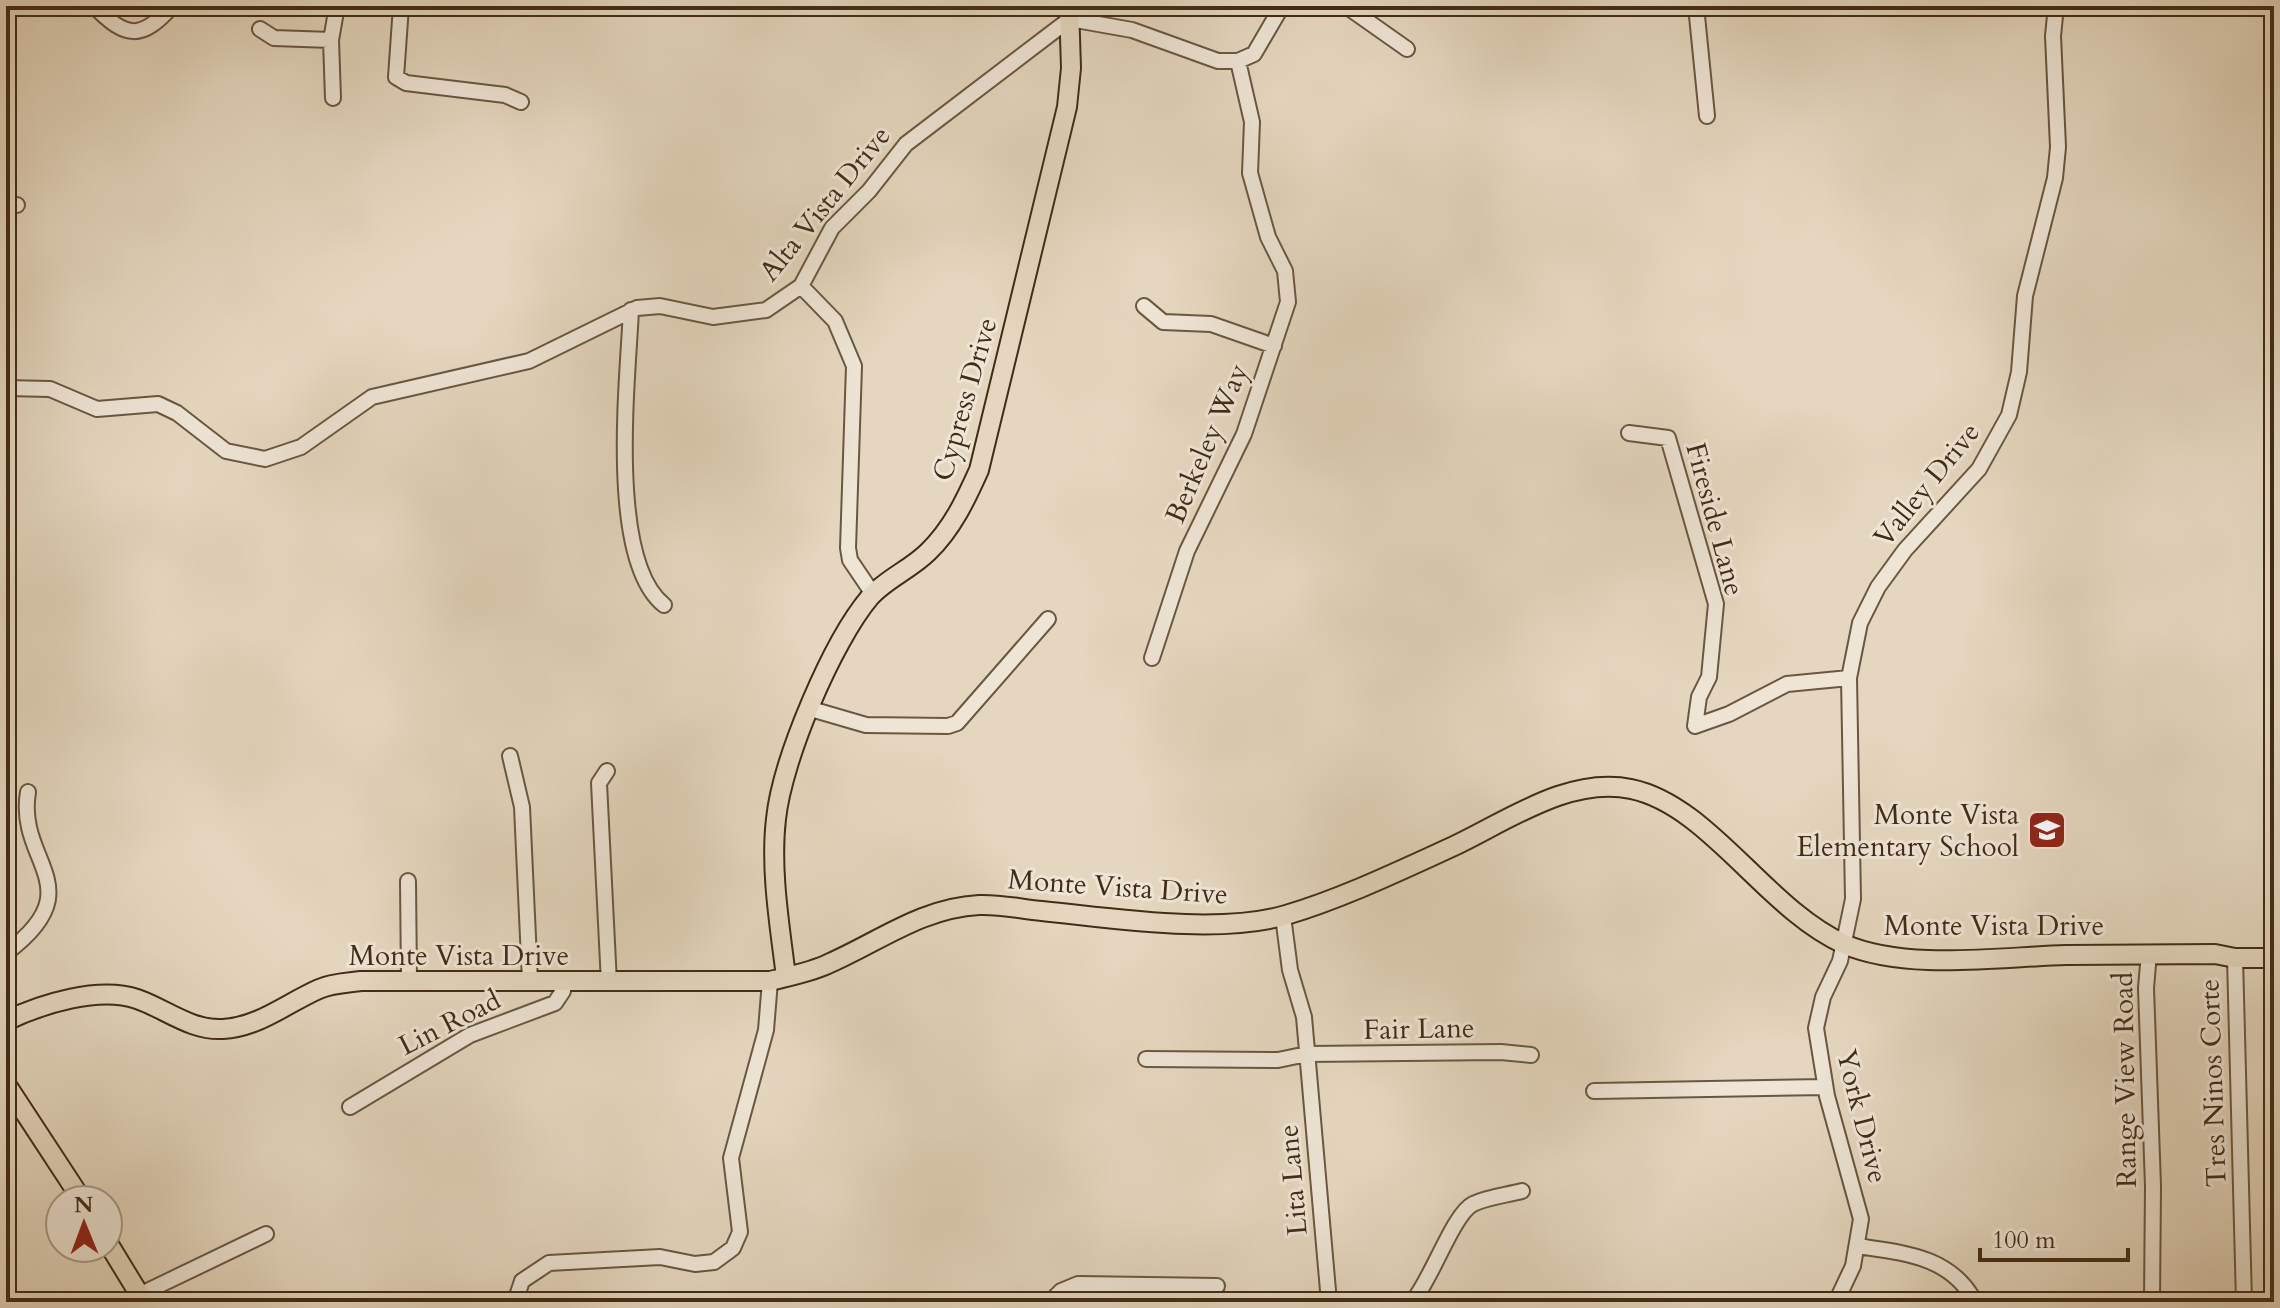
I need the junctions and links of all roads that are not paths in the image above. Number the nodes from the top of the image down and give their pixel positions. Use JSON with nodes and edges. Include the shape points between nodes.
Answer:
{"nodes":[{"id":1,"x":94,"y":6,"type":"edge"},
{"id":2,"x":172,"y":6,"type":"edge"},
{"id":3,"x":337,"y":6,"type":"edge"},
{"id":4,"x":401,"y":6,"type":"edge"},
{"id":5,"x":1282,"y":6,"type":"edge"},
{"id":6,"x":1346,"y":6,"type":"edge"},
{"id":7,"x":1696,"y":6,"type":"edge"},
{"id":8,"x":2056,"y":6,"type":"edge"},
{"id":9,"x":1070,"y":12,"type":"edge"},
{"id":10,"x":260,"y":29,"type":"dead end"},
{"id":11,"x":331,"y":40,"type":"junction"},
{"id":12,"x":1407,"y":49,"type":"dead end"},
{"id":13,"x":1238,"y":61,"type":"junction"},
{"id":14,"x":333,"y":98,"type":"dead end"},
{"id":15,"x":521,"y":102,"type":"dead end"},
{"id":16,"x":1707,"y":116,"type":"dead end"},
{"id":17,"x":801,"y":286,"type":"junction"},
{"id":18,"x":1144,"y":306,"type":"dead end"},
{"id":19,"x":631,"y":310,"type":"junction"},
{"id":20,"x":1274,"y":346,"type":"junction"},
{"id":21,"x":6,"y":388,"type":"edge"},
{"id":22,"x":1629,"y":433,"type":"dead end"},
{"id":23,"x":873,"y":594,"type":"junction"},
{"id":24,"x":664,"y":605,"type":"dead end"},
{"id":25,"x":1048,"y":619,"type":"dead end"},
{"id":26,"x":1152,"y":658,"type":"dead end"},
{"id":27,"x":1849,"y":678,"type":"junction"},
{"id":28,"x":811,"y":709,"type":"junction"},
{"id":29,"x":510,"y":756,"type":"dead end"},
{"id":30,"x":607,"y":771,"type":"dead end"},
{"id":31,"x":28,"y":792,"type":"dead end"},
{"id":32,"x":408,"y":881,"type":"dead end"},
{"id":33,"x":1283,"y":916,"type":"junction"},
{"id":34,"x":1842,"y":943,"type":"junction"},
{"id":35,"x":6,"y":953,"type":"edge"},
{"id":36,"x":2149,"y":953,"type":"junction"},
{"id":37,"x":2235,"y":958,"type":"junction"},
{"id":38,"x":2274,"y":958,"type":"edge"},
{"id":39,"x":778,"y":979,"type":"junction"},
{"id":40,"x":409,"y":980,"type":"junction"},
{"id":41,"x":530,"y":981,"type":"junction"},
{"id":42,"x":564,"y":982,"type":"junction"},
{"id":43,"x":609,"y":983,"type":"junction"},
{"id":44,"x":6,"y":1021,"type":"edge"},
{"id":45,"x":1307,"y":1054,"type":"junction"},
{"id":46,"x":1531,"y":1055,"type":"dead end"},
{"id":47,"x":1146,"y":1059,"type":"dead end"},
{"id":48,"x":6,"y":1084,"type":"edge"},
{"id":49,"x":1825,"y":1087,"type":"junction"},
{"id":50,"x":1594,"y":1091,"type":"dead end"},
{"id":51,"x":350,"y":1107,"type":"dead end"},
{"id":52,"x":72,"y":1184,"type":"edge"},
{"id":53,"x":1522,"y":1191,"type":"dead end"},
{"id":54,"x":266,"y":1234,"type":"dead end"},
{"id":55,"x":1857,"y":1246,"type":"junction"},
{"id":56,"x":121,"y":1264,"type":"edge"},
{"id":57,"x":1217,"y":1286,"type":"dead end"},
{"id":58,"x":141,"y":1298,"type":"edge"},
{"id":59,"x":515,"y":1302,"type":"edge"},
{"id":60,"x":1050,"y":1302,"type":"edge"},
{"id":61,"x":1329,"y":1302,"type":"edge"},
{"id":62,"x":1412,"y":1302,"type":"edge"},
{"id":63,"x":1836,"y":1302,"type":"edge"},
{"id":64,"x":1975,"y":1302,"type":"edge"},
{"id":65,"x":2152,"y":1302,"type":"edge"},
{"id":66,"x":2244,"y":1302,"type":"edge"}],
"edges":[{"from":1,"to":2,"type":"street","via":[[112,23],[145,31]]},
{"from":3,"to":11,"type":"street"},
{"from":4,"to":15,"type":"street","via":[[396,77]]},
{"from":5,"to":13,"type":"street","via":[[1254,54]]},
{"from":6,"to":12,"type":"street"},
{"from":7,"to":16,"type":"street"},
{"from":8,"to":27,"type":"street","name":"Valley Drive","via":[[2055,178],[2025,296],[2019,372],[2009,415],[1979,469],[1878,587],[1860,623]]},
{"from":9,"to":13,"type":"street","via":[[1218,61]]},
{"from":9,"to":17,"type":"street","name":"Alta Vista Drive","via":[[906,144],[832,228]]},
{"from":9,"to":23,"type":"main road","name":"Cypress Drive","via":[[1067,107],[979,470],[942,537]]},
{"from":10,"to":11,"type":"street","via":[[274,38]]},
{"from":11,"to":14,"type":"street"},
{"from":13,"to":20,"type":"street","name":"Berkeley Way","via":[[1252,122],[1250,173],[1268,237],[1285,271],[1288,302]]},
{"from":17,"to":19,"type":"street","name":"Alta Vista Drive","via":[[780,303],[747,315],[713,317],[647,306]]},
{"from":17,"to":23,"type":"street","via":[[835,321],[854,366],[848,548]]},
{"from":18,"to":20,"type":"street","via":[[1163,322],[1211,324]]},
{"from":19,"to":21,"type":"street","name":"Alta Vista Drive","via":[[529,361],[372,397],[301,447],[265,459],[226,451],[158,404],[97,409],[50,389]]},
{"from":19,"to":24,"type":"street","via":[[624,481],[642,577]]},
{"from":20,"to":26,"type":"street","name":"Berkeley Way","via":[[1244,434],[1187,551]]},
{"from":22,"to":27,"type":"street","name":"Fireside Lane","via":[[1668,438],[1716,604],[1709,677],[1699,697],[1695,726],[1787,684]]},
{"from":23,"to":28,"type":"main road","name":"Cypress Drive","via":[[832,657]]},
{"from":25,"to":28,"type":"street","via":[[957,723],[937,728],[880,726]]},
{"from":27,"to":34,"type":"street","name":"Valley Drive","via":[[1853,899]]},
{"from":28,"to":39,"type":"main road","name":"Cypress Drive","via":[[785,777],[776,820]]},
{"from":29,"to":41,"type":"street","via":[[522,807]]},
{"from":30,"to":43,"type":"street","via":[[599,783]]},
{"from":31,"to":35,"type":"street","via":[[25,807],[50,881],[48,905]]},
{"from":32,"to":40,"type":"street"},
{"from":33,"to":34,"type":"main road","name":"Monte Vista Drive","via":[[1561,796],[1610,787],[1664,800],[1785,908]]},
{"from":33,"to":39,"type":"main road","name":"Monte Vista Drive","via":[[1201,924],[964,907],[905,923],[829,964]]},
{"from":33,"to":45,"type":"street","name":"Lita Lane"},
{"from":34,"to":36,"type":"main road","name":"Monte Vista Drive","via":[[1879,955],[1920,959]]},
{"from":34,"to":49,"type":"street","name":"York Drive","via":[[1816,1028]]},
{"from":36,"to":37,"type":"main road","name":"Monte Vista Drive"},
{"from":36,"to":65,"type":"street","name":"Range View Road"},
{"from":37,"to":38,"type":"main road","name":"Monte Vista Drive"},
{"from":37,"to":66,"type":"street","name":"Tres Ninos Corte"},
{"from":39,"to":43,"type":"main road","name":"Monte Vista Drive"},
{"from":39,"to":59,"type":"street","name":"Cypress Drive","via":[[731,1158],[740,1232],[733,1248],[714,1262],[695,1264],[660,1257],[549,1263],[522,1281]]},
{"from":40,"to":41,"type":"main road","name":"Monte Vista Drive"},
{"from":40,"to":44,"type":"main road","name":"Monte Vista Drive","via":[[336,984],[263,1018],[225,1029],[197,1026],[134,998],[117,996],[64,1002]]},
{"from":41,"to":42,"type":"main road","name":"Monte Vista Drive"},
{"from":42,"to":43,"type":"main road","name":"Monte Vista Drive"},
{"from":42,"to":51,"type":"street","name":"Lin Road","via":[[555,1003],[470,1035]]},
{"from":45,"to":46,"type":"street","name":"Fair Lane"},
{"from":45,"to":47,"type":"street","via":[[1278,1060]]},
{"from":45,"to":61,"type":"street","name":"Lita Lane"},
{"from":48,"to":52,"type":"main road"},
{"from":49,"to":50,"type":"street"},
{"from":49,"to":55,"type":"street","name":"York Drive","via":[[1859,1203]]},
{"from":53,"to":62,"type":"street","via":[[1466,1210]]},
{"from":54,"to":58,"type":"street"},
{"from":55,"to":63,"type":"street","name":"York Drive"},
{"from":55,"to":64,"type":"street","via":[[1925,1258],[1966,1284]]},
{"from":56,"to":58,"type":"main road"},
{"from":57,"to":60,"type":"street","via":[[1078,1284]]}]}
